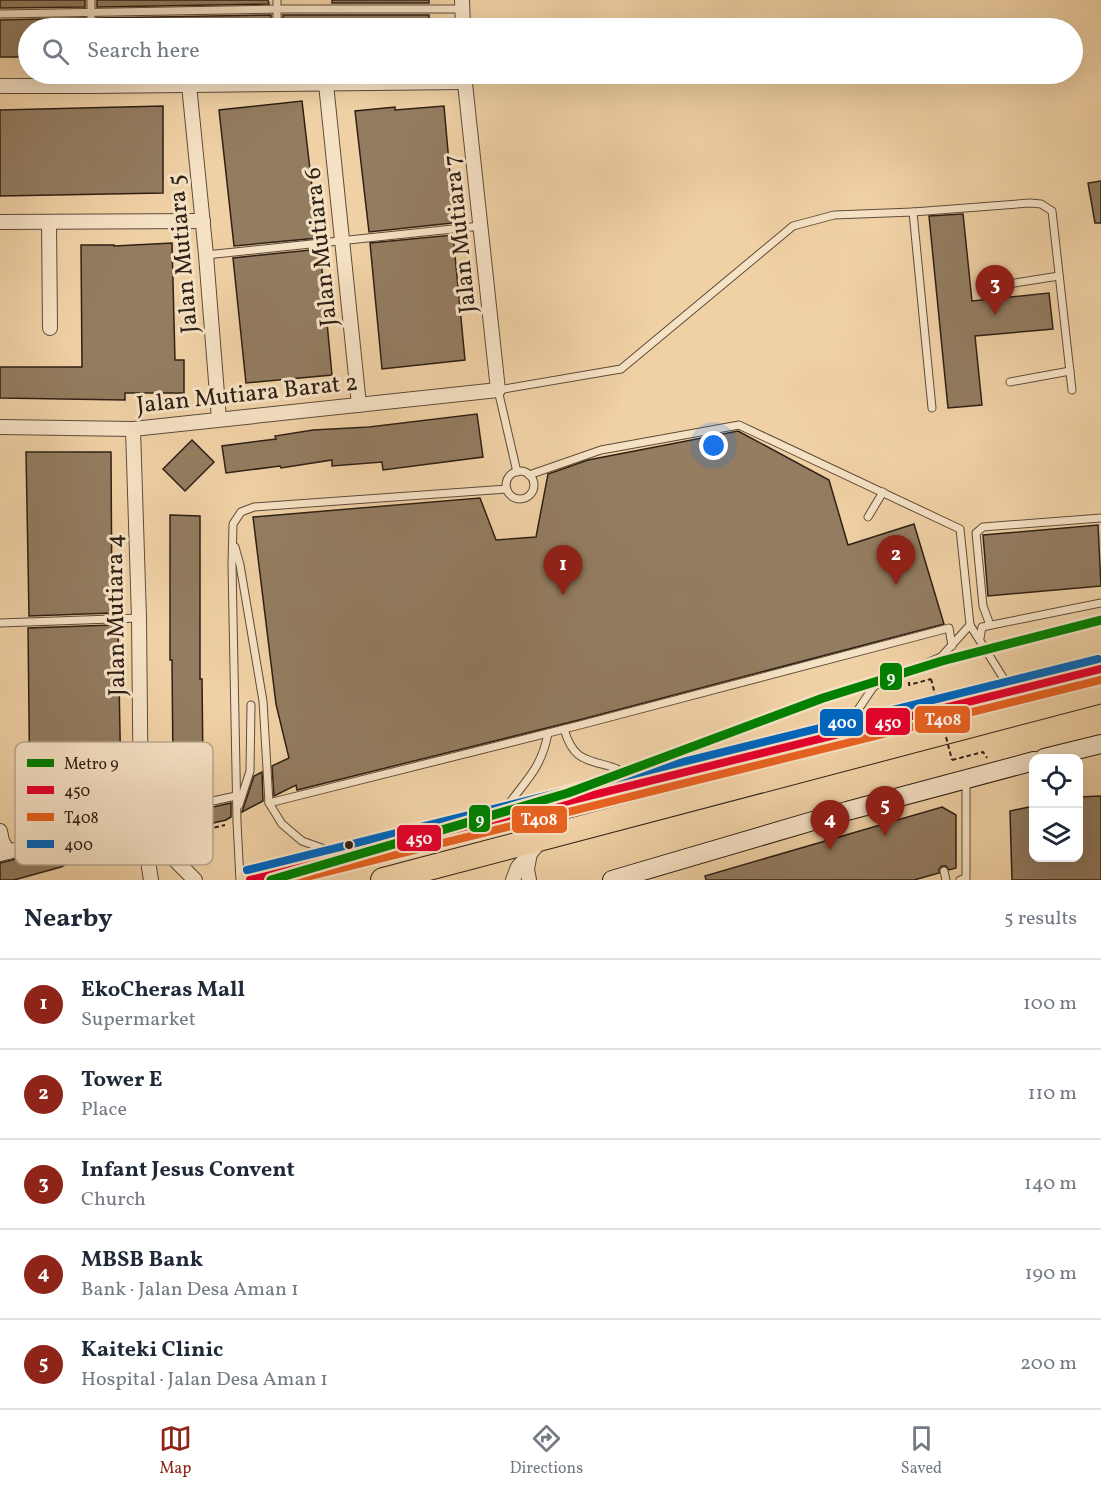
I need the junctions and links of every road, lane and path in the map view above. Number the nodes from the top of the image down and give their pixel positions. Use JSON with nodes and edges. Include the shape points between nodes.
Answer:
{"nodes":[{"id":1,"x":91,"y":0,"type":"edge"},
{"id":2,"x":277,"y":0,"type":"edge"},
{"id":3,"x":462,"y":5,"type":"edge"},
{"id":4,"x":277,"y":9,"type":"junction"},
{"id":5,"x":91,"y":13,"type":"junction"},
{"id":6,"x":0,"y":14,"type":"edge"},
{"id":7,"x":91,"y":18,"type":"edge"},
{"id":8,"x":277,"y":18,"type":"edge"},
{"id":9,"x":30,"y":84,"type":"edge"},
{"id":10,"x":169,"y":84,"type":"edge"},
{"id":11,"x":204,"y":84,"type":"edge"},
{"id":12,"x":326,"y":84,"type":"edge"},
{"id":13,"x":465,"y":84,"type":"edge"},
{"id":14,"x":189,"y":85,"type":"junction"},
{"id":15,"x":0,"y":86,"type":"edge"},
{"id":16,"x":913,"y":212,"type":"junction"},
{"id":17,"x":203,"y":221,"type":"junction"},
{"id":18,"x":0,"y":222,"type":"edge"},
{"id":19,"x":49,"y":223,"type":"junction"},
{"id":20,"x":481,"y":226,"type":"junction"},
{"id":21,"x":342,"y":241,"type":"junction"},
{"id":22,"x":206,"y":255,"type":"junction"},
{"id":23,"x":1059,"y":276,"type":"junction"},
{"id":24,"x":1002,"y":285,"type":"dead end"},
{"id":25,"x":50,"y":328,"type":"dead end"},
{"id":26,"x":1070,"y":371,"type":"junction"},
{"id":27,"x":1010,"y":382,"type":"dead end"},
{"id":28,"x":498,"y":390,"type":"junction"},
{"id":29,"x":1072,"y":390,"type":"dead end"},
{"id":30,"x":359,"y":405,"type":"junction"},
{"id":31,"x":932,"y":408,"type":"dead end"},
{"id":32,"x":219,"y":418,"type":"junction"},
{"id":33,"x":0,"y":427,"type":"edge"},
{"id":34,"x":133,"y":429,"type":"junction"},
{"id":35,"x":517,"y":472,"type":"junction"},
{"id":36,"x":529,"y":475,"type":"junction"},
{"id":37,"x":507,"y":489,"type":"junction"},
{"id":38,"x":882,"y":492,"type":"junction"},
{"id":39,"x":868,"y":517,"type":"dead end"},
{"id":40,"x":1101,"y":518,"type":"edge"},
{"id":41,"x":234,"y":541,"type":"junction"},
{"id":42,"x":1101,"y":603,"type":"edge"},
{"id":43,"x":139,"y":618,"type":"junction"},
{"id":44,"x":0,"y":623,"type":"edge"},
{"id":45,"x":970,"y":625,"type":"junction"},
{"id":46,"x":990,"y":625,"type":"junction"},
{"id":47,"x":980,"y":638,"type":"junction"},
{"id":48,"x":952,"y":646,"type":"junction"},
{"id":49,"x":1101,"y":669,"type":"edge"},
{"id":50,"x":909,"y":685,"type":"dead end"},
{"id":51,"x":1011,"y":691,"type":"junction"},
{"id":52,"x":1101,"y":691,"type":"edge"},
{"id":53,"x":251,"y":705,"type":"dead end"},
{"id":54,"x":564,"y":729,"type":"junction"},
{"id":55,"x":548,"y":733,"type":"junction"},
{"id":56,"x":842,"y":733,"type":"junction"},
{"id":57,"x":141,"y":742,"type":"edge"},
{"id":58,"x":1101,"y":744,"type":"edge"},
{"id":59,"x":983,"y":752,"type":"dead end"},
{"id":60,"x":1063,"y":754,"type":"edge"},
{"id":61,"x":1029,"y":762,"type":"edge"},
{"id":62,"x":966,"y":779,"type":"junction"},
{"id":63,"x":644,"y":782,"type":"junction"},
{"id":64,"x":237,"y":796,"type":"junction"},
{"id":65,"x":213,"y":801,"type":"edge"},
{"id":66,"x":269,"y":803,"type":"junction"},
{"id":67,"x":237,"y":810,"type":"junction"},
{"id":68,"x":499,"y":818,"type":"junction"},
{"id":69,"x":237,"y":822,"type":"junction"},
{"id":70,"x":213,"y":828,"type":"edge"},
{"id":71,"x":0,"y":831,"type":"edge"},
{"id":72,"x":536,"y":846,"type":"junction"},
{"id":73,"x":4,"y":853,"type":"edge"},
{"id":74,"x":344,"y":857,"type":"junction"},
{"id":75,"x":149,"y":865,"type":"edge"},
{"id":76,"x":180,"y":865,"type":"edge"},
{"id":77,"x":944,"y":872,"type":"dead end"},
{"id":78,"x":150,"y":880,"type":"edge"},
{"id":79,"x":195,"y":880,"type":"edge"},
{"id":80,"x":240,"y":880,"type":"edge"},
{"id":81,"x":250,"y":880,"type":"edge"},
{"id":82,"x":383,"y":880,"type":"edge"},
{"id":83,"x":513,"y":880,"type":"edge"},
{"id":84,"x":529,"y":880,"type":"edge"},
{"id":85,"x":612,"y":880,"type":"edge"},
{"id":86,"x":946,"y":880,"type":"edge"},
{"id":87,"x":960,"y":880,"type":"edge"}],
"edges":[{"from":1,"to":5,"type":"lane"},
{"from":2,"to":4,"type":"lane"},
{"from":3,"to":4,"type":"lane"},
{"from":4,"to":5,"type":"lane"},
{"from":4,"to":8,"type":"lane"},
{"from":5,"to":6,"type":"lane"},
{"from":5,"to":7,"type":"lane"},
{"from":9,"to":15,"type":"street"},
{"from":10,"to":14,"type":"street"},
{"from":11,"to":14,"type":"street"},
{"from":12,"to":21,"type":"street","name":"Jalan Mutiara 6"},
{"from":13,"to":20,"type":"street","name":"Jalan Mutiara 7"},
{"from":14,"to":17,"type":"street","name":"Jalan Mutiara 5"},
{"from":16,"to":23,"type":"lane","via":[[1041,204],[1052,211]]},
{"from":16,"to":28,"type":"lane","via":[[834,215],[793,226],[621,369]]},
{"from":16,"to":31,"type":"lane"},
{"from":17,"to":19,"type":"street"},
{"from":17,"to":22,"type":"street","name":"Jalan Mutiara 5"},
{"from":18,"to":19,"type":"street"},
{"from":19,"to":25,"type":"street"},
{"from":20,"to":21,"type":"lane"},
{"from":20,"to":28,"type":"street","name":"Jalan Mutiara 7"},
{"from":21,"to":22,"type":"lane"},
{"from":21,"to":30,"type":"street","name":"Jalan Mutiara 6"},
{"from":22,"to":32,"type":"street","name":"Jalan Mutiara 5"},
{"from":23,"to":24,"type":"lane"},
{"from":23,"to":26,"type":"lane"},
{"from":26,"to":27,"type":"lane"},
{"from":26,"to":29,"type":"lane"},
{"from":28,"to":30,"type":"street","name":"Jalan Mutiara Barat 2"},
{"from":28,"to":35,"type":"lane"},
{"from":30,"to":32,"type":"street","name":"Jalan Mutiara Barat 2"},
{"from":32,"to":34,"type":"street","name":"Jalan Mutiara Barat 2"},
{"from":33,"to":34,"type":"street","name":"Jalan Mutiara Barat 2"},
{"from":34,"to":43,"type":"street","name":"Jalan Mutiara 4"},
{"from":35,"to":36,"type":"lane"},
{"from":35,"to":37,"type":"lane","via":[[510,476]]},
{"from":36,"to":37,"type":"lane","via":[[534,483],[528,496],[516,498]]},
{"from":36,"to":38,"type":"lane","via":[[601,450],[739,425]]},
{"from":37,"to":41,"type":"lane","via":[[254,507],[241,512],[233,524]]},
{"from":38,"to":39,"type":"lane"},
{"from":38,"to":45,"type":"lane","via":[[960,529]]},
{"from":40,"to":46,"type":"lane","via":[[983,526],[976,533],[984,606]]},
{"from":41,"to":64,"type":"lane"},
{"from":41,"to":66,"type":"lane","via":[[263,701]]},
{"from":42,"to":46,"type":"lane"},
{"from":43,"to":44,"type":"lane"},
{"from":43,"to":57,"type":"street","name":"Jalan Mutiara 4"},
{"from":45,"to":47,"type":"lane"},
{"from":45,"to":48,"type":"lane"},
{"from":46,"to":47,"type":"lane","via":[[982,627]]},
{"from":47,"to":51,"type":"lane"},
{"from":48,"to":54,"type":"lane","via":[[949,628]]},
{"from":48,"to":56,"type":"lane","via":[[941,657],[874,686]]},
{"from":49,"to":51,"type":"highway"},
{"from":50,"to":59,"type":"path","bridge":true,"via":[[932,679],[952,760]]},
{"from":51,"to":56,"type":"highway"},
{"from":52,"to":72,"type":"highway"},
{"from":53,"to":67,"type":"lane","via":[[250,771]]},
{"from":54,"to":55,"type":"lane"},
{"from":54,"to":63,"type":"lane","via":[[578,757]]},
{"from":55,"to":66,"type":"lane"},
{"from":55,"to":68,"type":"lane","via":[[539,764]]},
{"from":56,"to":63,"type":"highway"},
{"from":58,"to":60,"type":"street"},
{"from":61,"to":62,"type":"street"},
{"from":62,"to":85,"type":"street"},
{"from":62,"to":87,"type":"lane","via":[[966,878]]},
{"from":63,"to":68,"type":"highway"},
{"from":64,"to":65,"type":"lane"},
{"from":64,"to":67,"type":"lane"},
{"from":66,"to":74,"type":"lane","via":[[282,824],[302,841]]},
{"from":67,"to":69,"type":"lane"},
{"from":68,"to":74,"type":"highway"},
{"from":69,"to":70,"type":"path"},
{"from":69,"to":80,"type":"lane"},
{"from":71,"to":73,"type":"street"},
{"from":72,"to":82,"type":"highway"},
{"from":72,"to":83,"type":"street","via":[[518,867]]},
{"from":72,"to":84,"type":"street","via":[[527,869]]},
{"from":74,"to":81,"type":"highway"},
{"from":75,"to":78,"type":"street","name":"Jalan Mutiara 4"},
{"from":76,"to":79,"type":"street"},
{"from":77,"to":86,"type":"lane"}]}
